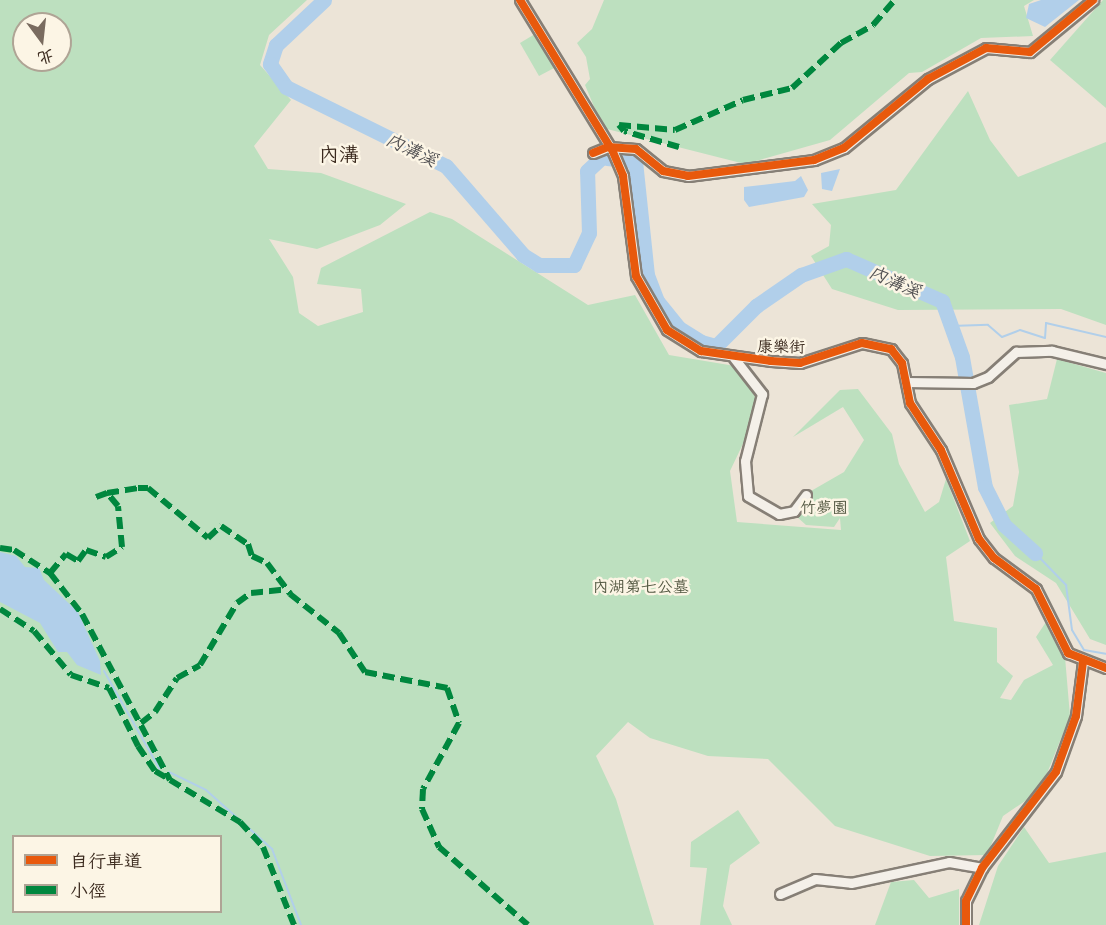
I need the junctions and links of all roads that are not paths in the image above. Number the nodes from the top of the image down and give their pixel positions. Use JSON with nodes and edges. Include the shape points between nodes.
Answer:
{"nodes":[{"id":1,"x":520,"y":0,"type":"edge"},
{"id":2,"x":1093,"y":0,"type":"edge"},
{"id":3,"x":611,"y":150,"type":"junction"},
{"id":4,"x":592,"y":153,"type":"dead end"},
{"id":5,"x":734,"y":358,"type":"junction"},
{"id":6,"x":1106,"y":364,"type":"edge"},
{"id":7,"x":907,"y":382,"type":"junction"},
{"id":8,"x":806,"y":495,"type":"dead end"},
{"id":9,"x":1083,"y":663,"type":"junction"},
{"id":10,"x":1106,"y":668,"type":"edge"},
{"id":11,"x":982,"y":868,"type":"junction"},
{"id":12,"x":780,"y":894,"type":"dead end"},
{"id":13,"x":966,"y":925,"type":"edge"}],
"edges":[{"from":1,"to":3,"type":"street"},
{"from":2,"to":3,"type":"street","via":[[1030,52],[986,48],[921,84],[844,148],[814,160],[688,176],[663,171],[636,149]]},
{"from":3,"to":4,"type":"street"},
{"from":3,"to":5,"type":"street","name":"康樂街","via":[[618,164],[636,276],[652,309],[680,340]]},
{"from":5,"to":7,"type":"street","name":"康樂街","via":[[800,363],[878,343],[902,363]]},
{"from":5,"to":8,"type":"street","via":[[762,394],[745,461],[748,496],[779,514],[794,511]]},
{"from":6,"to":7,"type":"street","via":[[1052,351],[1016,352],[988,377],[973,383]]},
{"from":7,"to":9,"type":"street","name":"康樂街","via":[[910,402],[941,450],[964,513],[994,558],[1036,589],[1068,653]]},
{"from":9,"to":10,"type":"street"},
{"from":9,"to":11,"type":"street","via":[[1076,716],[1056,772]]},
{"from":11,"to":12,"type":"street","via":[[949,862],[851,883],[815,879]]},
{"from":11,"to":13,"type":"street","via":[[966,901]]}]}
